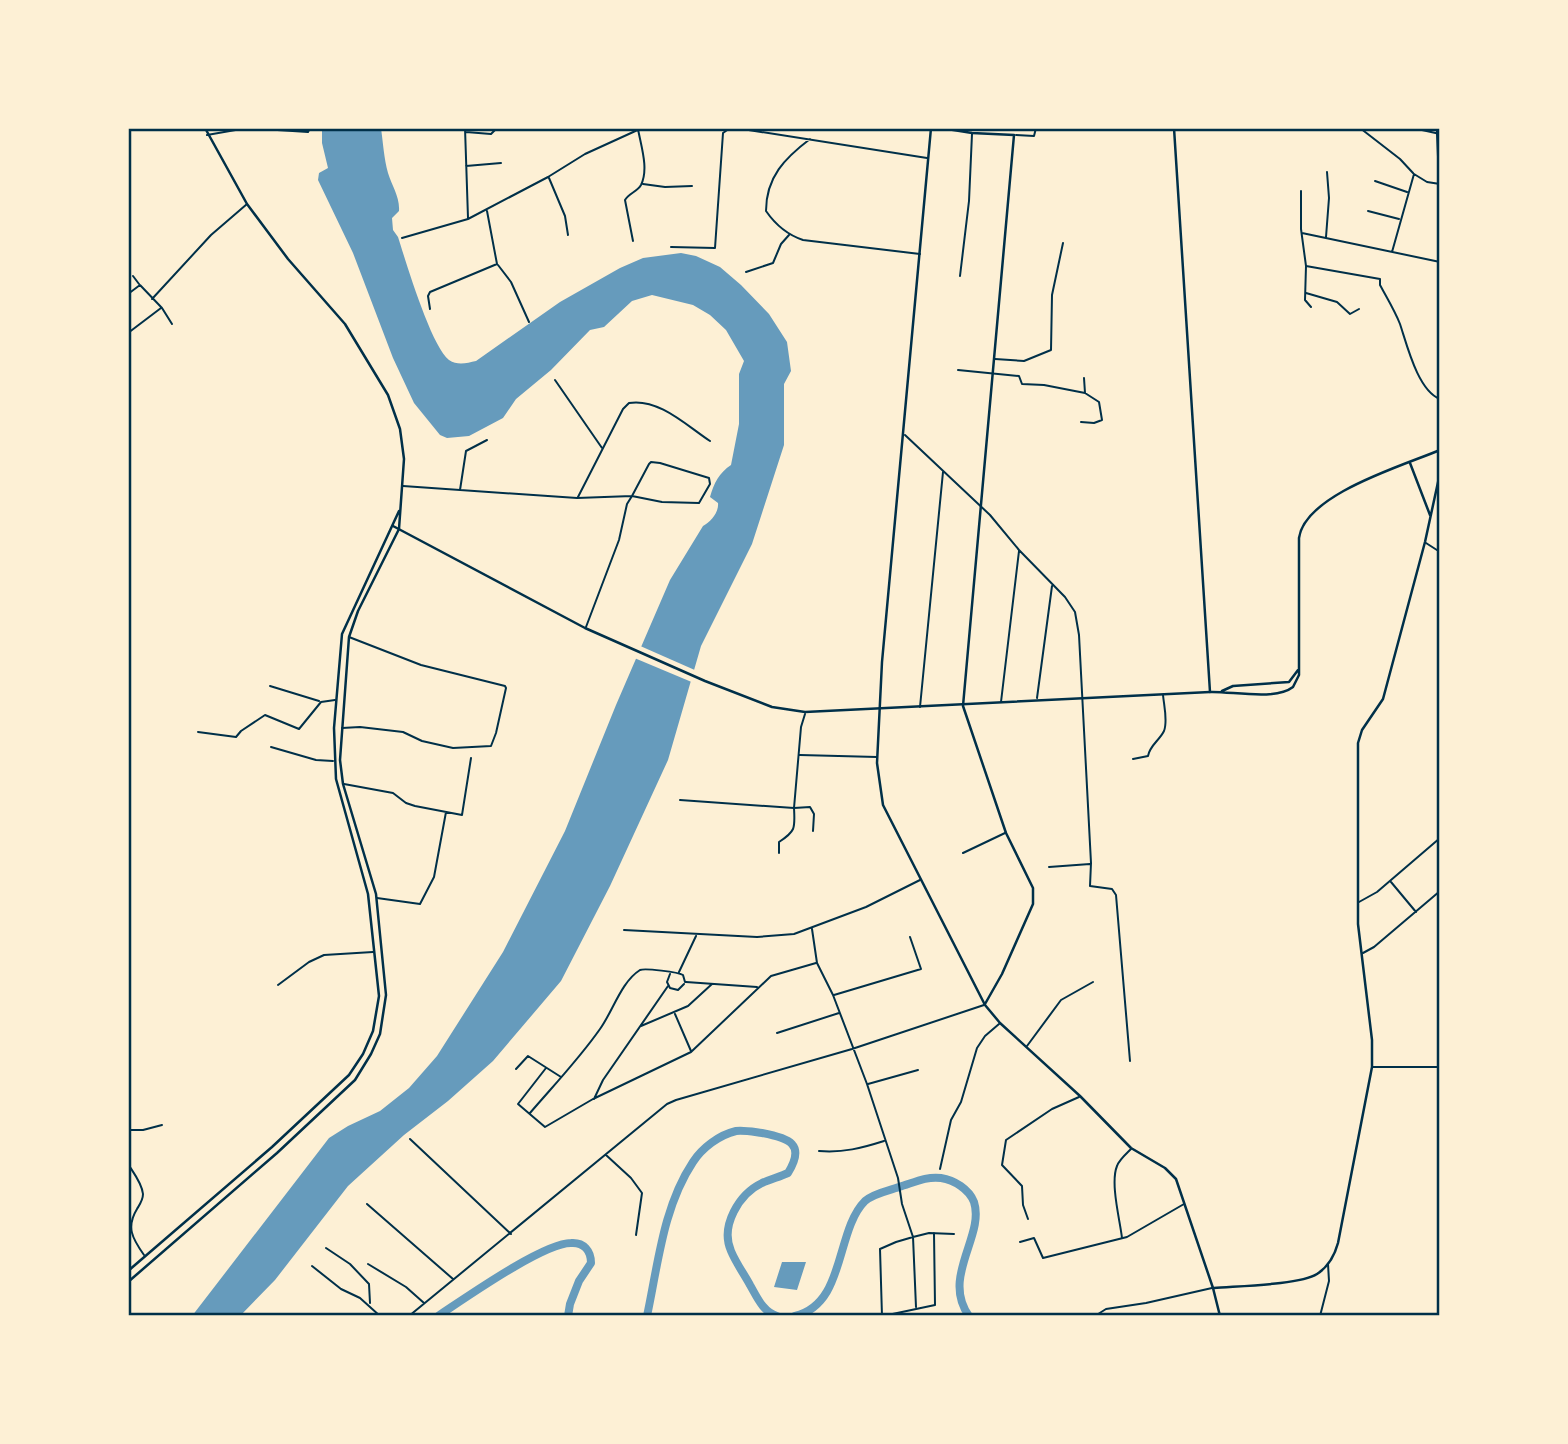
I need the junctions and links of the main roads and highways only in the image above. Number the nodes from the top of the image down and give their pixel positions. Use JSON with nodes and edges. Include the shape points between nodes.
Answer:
{"nodes":[{"id":1,"x":205,"y":128,"type":"edge"},
{"id":2,"x":931,"y":128,"type":"edge"},
{"id":3,"x":941,"y":128,"type":"edge"},
{"id":4,"x":1174,"y":128,"type":"edge"},
{"id":5,"x":1437,"y":128,"type":"edge"},
{"id":6,"x":1439,"y":134,"type":"edge"},
{"id":7,"x":1440,"y":184,"type":"edge"},
{"id":8,"x":1440,"y":197,"type":"edge"},
{"id":9,"x":1440,"y":450,"type":"edge"},
{"id":10,"x":1410,"y":463,"type":"junction"},
{"id":11,"x":1440,"y":473,"type":"edge"},
{"id":12,"x":400,"y":508,"type":"junction"},
{"id":13,"x":1431,"y":517,"type":"junction"},
{"id":14,"x":392,"y":525,"type":"junction"},
{"id":15,"x":399,"y":529,"type":"junction"},
{"id":16,"x":366,"y":580,"type":"junction"},
{"id":17,"x":373,"y":583,"type":"junction"},
{"id":18,"x":342,"y":634,"type":"junction"},
{"id":19,"x":349,"y":637,"type":"junction"},
{"id":20,"x":1300,"y":667,"type":"junction"},
{"id":21,"x":1222,"y":691,"type":"junction"},
{"id":22,"x":1209,"y":692,"type":"junction"},
{"id":23,"x":962,"y":706,"type":"junction"},
{"id":24,"x":880,"y":708,"type":"junction"},
{"id":25,"x":334,"y":728,"type":"junction"},
{"id":26,"x":341,"y":728,"type":"junction"},
{"id":27,"x":343,"y":784,"type":"junction"},
{"id":28,"x":337,"y":786,"type":"junction"},
{"id":29,"x":377,"y":898,"type":"junction"},
{"id":30,"x":369,"y":900,"type":"junction"},
{"id":31,"x":379,"y":996,"type":"junction"},
{"id":32,"x":386,"y":996,"type":"junction"},
{"id":33,"x":985,"y":1005,"type":"junction"},
{"id":34,"x":349,"y":1075,"type":"junction"},
{"id":35,"x":355,"y":1080,"type":"junction"},
{"id":36,"x":272,"y":1147,"type":"junction"},
{"id":37,"x":277,"y":1153,"type":"junction"},
{"id":38,"x":190,"y":1219,"type":"junction"},
{"id":39,"x":194,"y":1225,"type":"junction"},
{"id":40,"x":128,"y":1272,"type":"edge"},
{"id":41,"x":128,"y":1282,"type":"edge"},
{"id":42,"x":1213,"y":1288,"type":"junction"},
{"id":43,"x":1220,"y":1316,"type":"edge"}],
"edges":[{"from":1,"to":12,"type":"main road","via":[[247,204],[335,311],[388,395],[404,459]]},
{"from":2,"to":24,"type":"main road"},
{"from":3,"to":23,"type":"main road","via":[[1014,135]]},
{"from":4,"to":22,"type":"main road"},
{"from":5,"to":6,"type":"main road"},
{"from":6,"to":7,"type":"main road"},
{"from":7,"to":8,"type":"main road"},
{"from":9,"to":10,"type":"main road"},
{"from":10,"to":13,"type":"main road"},
{"from":10,"to":20,"type":"main road","via":[[1353,485],[1317,510],[1300,531]]},
{"from":11,"to":13,"type":"main road"},
{"from":12,"to":14,"type":"main road"},
{"from":12,"to":15,"type":"main road"},
{"from":13,"to":42,"type":"main road","via":[[1383,699],[1358,743],[1358,924],[1372,1067],[1338,1243],[1317,1274]]},
{"from":14,"to":15,"type":"main road"},
{"from":14,"to":16,"type":"main road"},
{"from":15,"to":17,"type":"main road"},
{"from":15,"to":24,"type":"main road","via":[[585,628],[772,707],[805,712]]},
{"from":16,"to":17,"type":"main road"},
{"from":16,"to":18,"type":"main road"},
{"from":17,"to":19,"type":"main road"},
{"from":18,"to":19,"type":"main road"},
{"from":18,"to":25,"type":"main road"},
{"from":19,"to":26,"type":"main road"},
{"from":20,"to":21,"type":"main road","via":[[1289,682]]},
{"from":20,"to":21,"type":"main road","via":[[1296,683],[1286,692]]},
{"from":21,"to":22,"type":"main road"},
{"from":22,"to":23,"type":"main road"},
{"from":23,"to":24,"type":"main road"},
{"from":23,"to":33,"type":"main road","via":[[1006,833],[1033,888],[1033,904]]},
{"from":24,"to":33,"type":"main road","via":[[877,757],[883,805]]},
{"from":25,"to":26,"type":"main road"},
{"from":25,"to":28,"type":"main road"},
{"from":26,"to":27,"type":"main road"},
{"from":27,"to":28,"type":"main road"},
{"from":27,"to":29,"type":"main road"},
{"from":28,"to":30,"type":"main road"},
{"from":29,"to":30,"type":"main road"},
{"from":29,"to":32,"type":"main road"},
{"from":30,"to":31,"type":"main road"},
{"from":31,"to":32,"type":"main road"},
{"from":31,"to":34,"type":"main road","via":[[373,1031]]},
{"from":32,"to":35,"type":"main road","via":[[380,1034]]},
{"from":33,"to":42,"type":"main road","via":[[1131,1148],[1172,1174]]},
{"from":34,"to":35,"type":"main road"},
{"from":34,"to":36,"type":"main road"},
{"from":35,"to":37,"type":"main road"},
{"from":36,"to":37,"type":"main road"},
{"from":36,"to":38,"type":"main road"},
{"from":37,"to":39,"type":"main road"},
{"from":38,"to":39,"type":"main road"},
{"from":38,"to":40,"type":"main road"},
{"from":39,"to":41,"type":"main road"},
{"from":42,"to":43,"type":"main road"}]}
